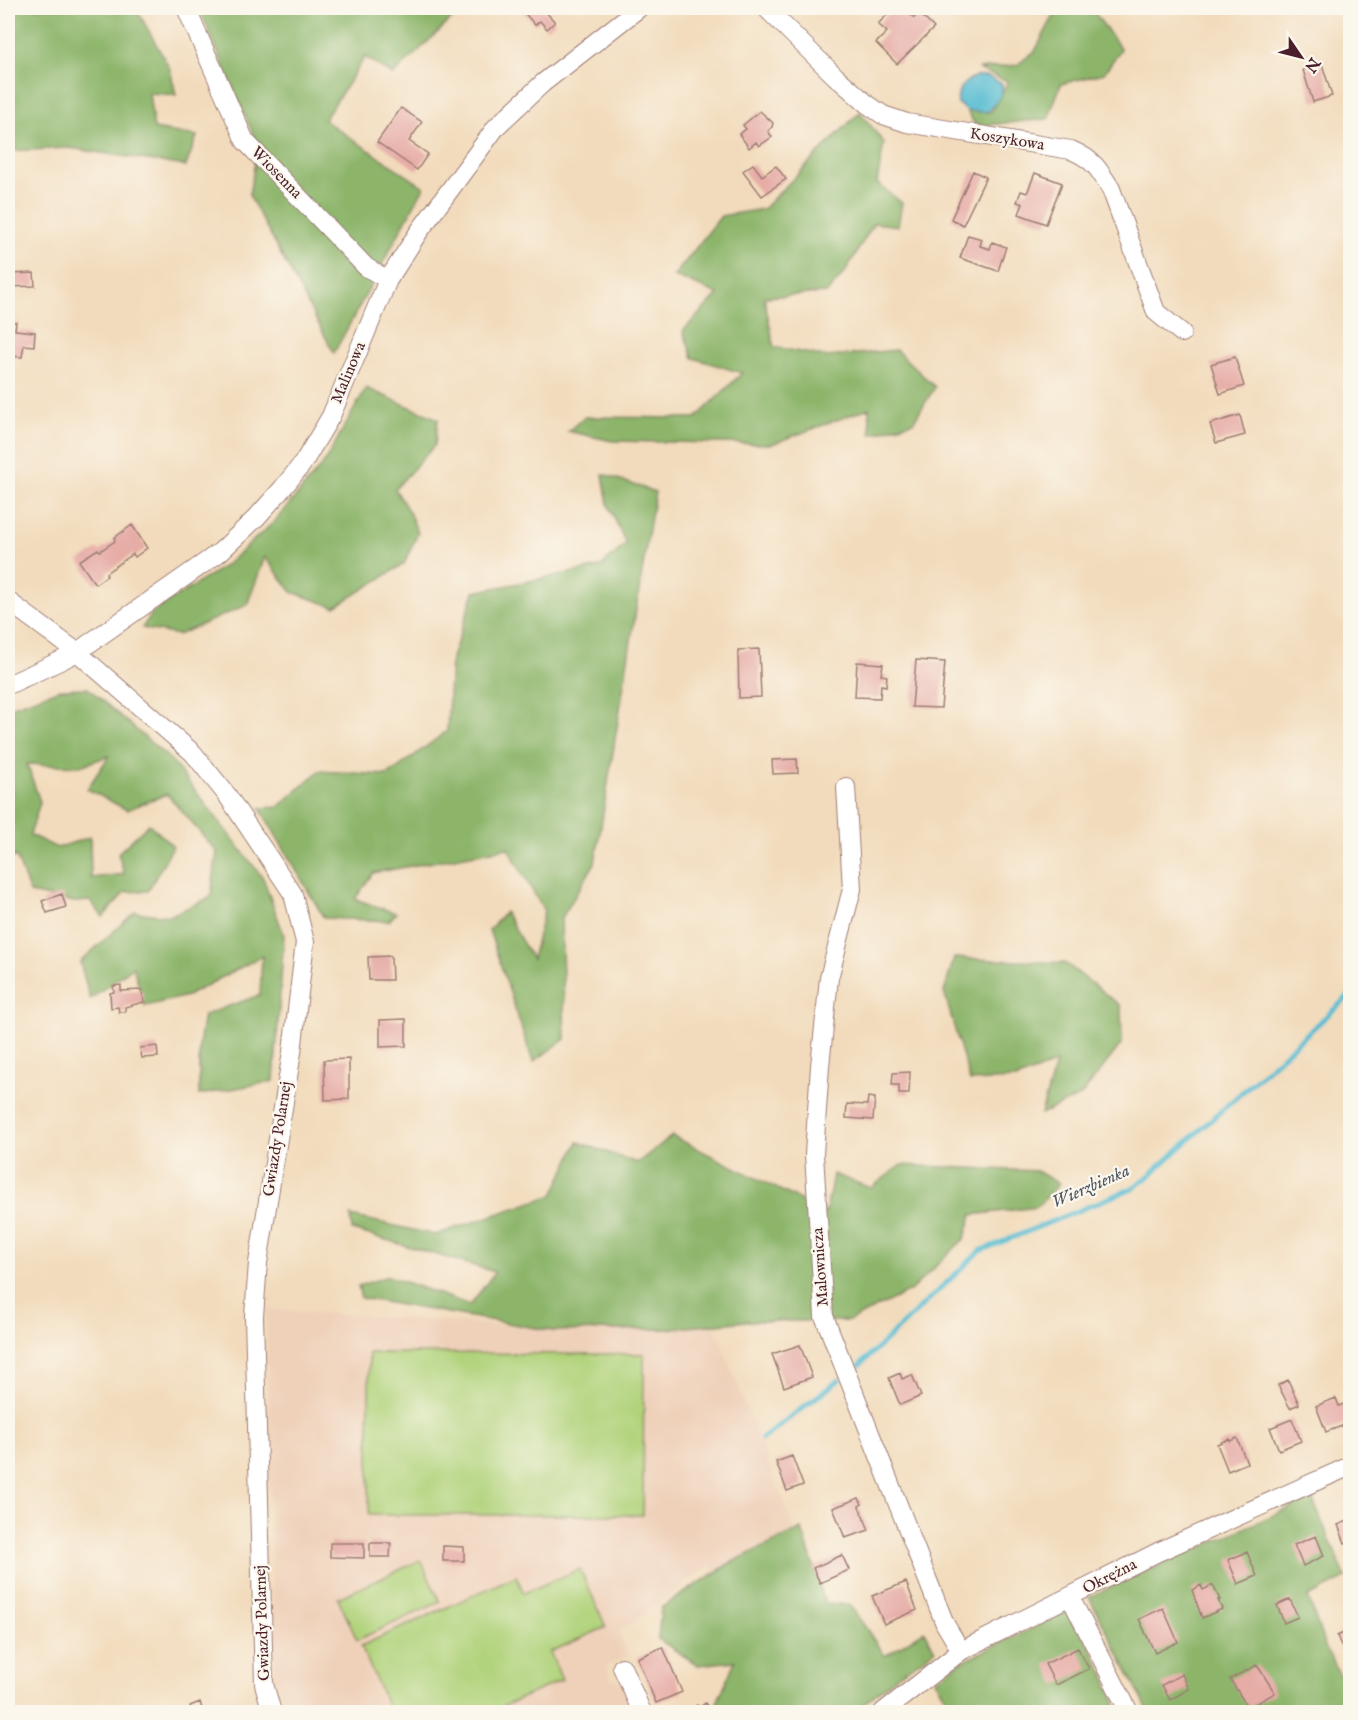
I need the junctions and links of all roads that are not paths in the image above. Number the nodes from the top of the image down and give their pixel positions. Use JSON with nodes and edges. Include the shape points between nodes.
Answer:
{"nodes":[{"id":1,"x":186,"y":8,"type":"edge"},
{"id":2,"x":639,"y":8,"type":"edge"},
{"id":3,"x":766,"y":8,"type":"edge"},
{"id":4,"x":388,"y":280,"type":"junction"},
{"id":5,"x":1182,"y":333,"type":"dead end"},
{"id":6,"x":8,"y":601,"type":"edge"},
{"id":7,"x":77,"y":652,"type":"junction"},
{"id":8,"x":8,"y":685,"type":"edge"},
{"id":9,"x":846,"y":787,"type":"dead end"},
{"id":10,"x":1350,"y":1466,"type":"edge"},
{"id":11,"x":1070,"y":1597,"type":"junction"},
{"id":12,"x":961,"y":1651,"type":"junction"},
{"id":13,"x":622,"y":1667,"type":"dead end"},
{"id":14,"x":272,"y":1713,"type":"edge"},
{"id":15,"x":642,"y":1713,"type":"edge"},
{"id":16,"x":884,"y":1713,"type":"edge"},
{"id":17,"x":1129,"y":1713,"type":"edge"}],
"edges":[{"from":1,"to":4,"type":"street","name":"Wiosenna","via":[[245,141],[366,267]]},
{"from":2,"to":4,"type":"street","name":"Malinowa","via":[[543,83],[497,126]]},
{"from":3,"to":5,"type":"street","name":"Koszykowa","via":[[835,76],[883,115],[907,123],[1071,150],[1086,156],[1111,189],[1156,312]]},
{"from":4,"to":7,"type":"street","name":"Malinowa","via":[[331,416],[282,489],[220,552]]},
{"from":6,"to":7,"type":"street","name":"Gwiazdy Polarnej"},
{"from":7,"to":8,"type":"street","name":"Malinowa"},
{"from":7,"to":14,"type":"street","name":"Gwiazdy Polarnej","via":[[192,753],[227,795],[293,894],[305,942],[292,1052],[258,1263],[254,1316],[264,1684]]},
{"from":9,"to":12,"type":"street","name":"Malownicza","via":[[853,882],[829,978],[814,1154],[824,1316],[945,1624]]},
{"from":10,"to":11,"type":"street","name":"Okrężna","via":[[1158,1552]]},
{"from":11,"to":12,"type":"street","name":"Okrężna"},
{"from":11,"to":17,"type":"street"},
{"from":12,"to":16,"type":"street","name":"Okrężna"},
{"from":13,"to":15,"type":"street"}]}
